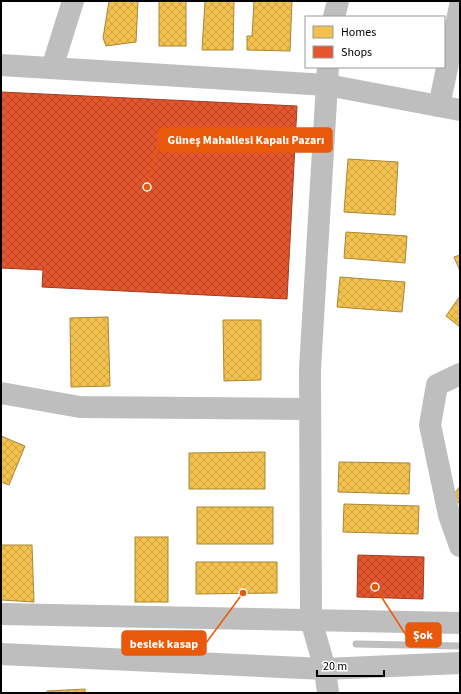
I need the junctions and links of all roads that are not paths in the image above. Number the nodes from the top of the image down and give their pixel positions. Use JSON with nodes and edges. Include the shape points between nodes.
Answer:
{"nodes":[{"id":1,"x":73,"y":1,"type":"edge"},
{"id":2,"x":338,"y":1,"type":"edge"},
{"id":3,"x":460,"y":6,"type":"edge"},
{"id":4,"x":334,"y":16,"type":"edge"},
{"id":5,"x":1,"y":65,"type":"edge"},
{"id":6,"x":52,"y":68,"type":"junction"},
{"id":7,"x":328,"y":76,"type":"edge"},
{"id":8,"x":439,"y":106,"type":"junction"},
{"id":9,"x":460,"y":110,"type":"edge"},
{"id":10,"x":460,"y":374,"type":"edge"},
{"id":11,"x":1,"y":393,"type":"edge"},
{"id":12,"x":310,"y":409,"type":"junction"},
{"id":13,"x":460,"y":546,"type":"edge"},
{"id":14,"x":1,"y":614,"type":"edge"},
{"id":15,"x":311,"y":620,"type":"junction"},
{"id":16,"x":460,"y":623,"type":"edge"},
{"id":17,"x":1,"y":654,"type":"edge"},
{"id":18,"x":460,"y":663,"type":"edge"},
{"id":19,"x":325,"y":669,"type":"junction"},
{"id":20,"x":328,"y":693,"type":"edge"}],
"edges":[{"from":1,"to":6,"type":"street"},
{"from":2,"to":4,"type":"street"},
{"from":3,"to":8,"type":"street"},
{"from":5,"to":6,"type":"street"},
{"from":6,"to":7,"type":"street"},
{"from":7,"to":8,"type":"street"},
{"from":7,"to":12,"type":"street"},
{"from":8,"to":9,"type":"street"},
{"from":10,"to":13,"type":"street","via":[[437,385],[430,425],[449,515]]},
{"from":11,"to":12,"type":"street","via":[[80,407]]},
{"from":12,"to":15,"type":"street"},
{"from":14,"to":15,"type":"street"},
{"from":15,"to":16,"type":"street"},
{"from":15,"to":19,"type":"street"},
{"from":17,"to":19,"type":"street"},
{"from":18,"to":19,"type":"street"},
{"from":19,"to":20,"type":"street"}]}
